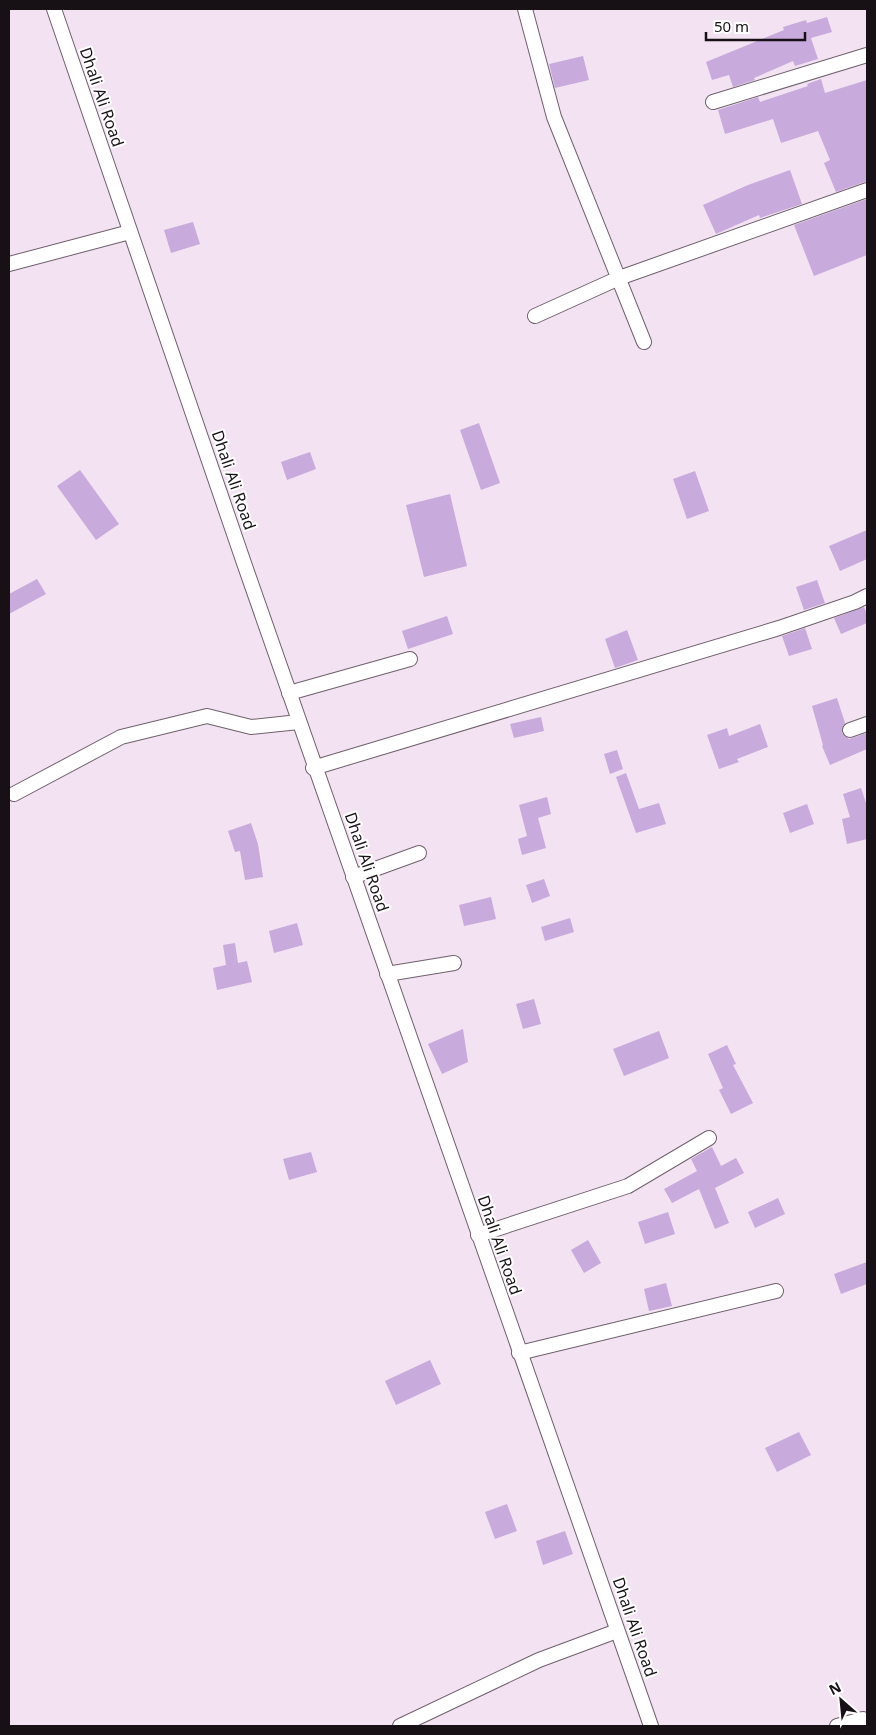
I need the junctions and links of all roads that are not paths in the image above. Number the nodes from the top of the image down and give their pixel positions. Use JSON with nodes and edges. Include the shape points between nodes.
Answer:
{"nodes":[{"id":1,"x":54,"y":9,"type":"edge"},
{"id":2,"x":525,"y":9,"type":"edge"},
{"id":3,"x":867,"y":55,"type":"edge"},
{"id":4,"x":713,"y":102,"type":"dead end"},
{"id":5,"x":867,"y":190,"type":"edge"},
{"id":6,"x":130,"y":232,"type":"junction"},
{"id":7,"x":9,"y":264,"type":"edge"},
{"id":8,"x":619,"y":278,"type":"junction"},
{"id":9,"x":535,"y":316,"type":"dead end"},
{"id":10,"x":644,"y":342,"type":"dead end"},
{"id":11,"x":867,"y":596,"type":"edge"},
{"id":12,"x":410,"y":659,"type":"dead end"},
{"id":13,"x":289,"y":694,"type":"junction"},
{"id":14,"x":299,"y":722,"type":"junction"},
{"id":15,"x":867,"y":724,"type":"edge"},
{"id":16,"x":850,"y":730,"type":"dead end"},
{"id":17,"x":314,"y":767,"type":"junction"},
{"id":18,"x":14,"y":794,"type":"dead end"},
{"id":19,"x":420,"y":853,"type":"dead end"},
{"id":20,"x":353,"y":877,"type":"junction"},
{"id":21,"x":454,"y":963,"type":"dead end"},
{"id":22,"x":387,"y":974,"type":"junction"},
{"id":23,"x":709,"y":1138,"type":"dead end"},
{"id":24,"x":478,"y":1235,"type":"junction"},
{"id":25,"x":776,"y":1291,"type":"dead end"},
{"id":26,"x":519,"y":1353,"type":"junction"},
{"id":27,"x":617,"y":1631,"type":"junction"},
{"id":28,"x":863,"y":1719,"type":"dead end"},
{"id":29,"x":400,"y":1726,"type":"edge"},
{"id":30,"x":651,"y":1726,"type":"edge"},
{"id":31,"x":837,"y":1726,"type":"edge"}],
"edges":[{"from":1,"to":6,"type":"street","name":"Dhali Ali Road"},
{"from":2,"to":8,"type":"street","via":[[554,117]]},
{"from":3,"to":4,"type":"street"},
{"from":5,"to":8,"type":"street"},
{"from":6,"to":7,"type":"street"},
{"from":6,"to":13,"type":"street","name":"Dhali Ali Road"},
{"from":8,"to":9,"type":"street"},
{"from":8,"to":10,"type":"street"},
{"from":11,"to":17,"type":"street","via":[[779,628]]},
{"from":12,"to":13,"type":"street"},
{"from":13,"to":14,"type":"street","name":"Dhali Ali Road"},
{"from":14,"to":17,"type":"street","name":"Dhali Ali Road"},
{"from":14,"to":18,"type":"street","via":[[251,727],[207,716],[121,737]]},
{"from":15,"to":16,"type":"street"},
{"from":17,"to":20,"type":"street","name":"Dhali Ali Road"},
{"from":19,"to":20,"type":"street"},
{"from":20,"to":22,"type":"street","name":"Dhali Ali Road"},
{"from":21,"to":22,"type":"street"},
{"from":22,"to":24,"type":"street","name":"Dhali Ali Road"},
{"from":23,"to":24,"type":"street","via":[[628,1186]]},
{"from":24,"to":26,"type":"street","name":"Dhali Ali Road"},
{"from":25,"to":26,"type":"street"},
{"from":26,"to":27,"type":"street","name":"Dhali Ali Road"},
{"from":27,"to":29,"type":"street","via":[[540,1660]]},
{"from":27,"to":30,"type":"street","name":"Dhali Ali Road"},
{"from":28,"to":31,"type":"street"}]}
